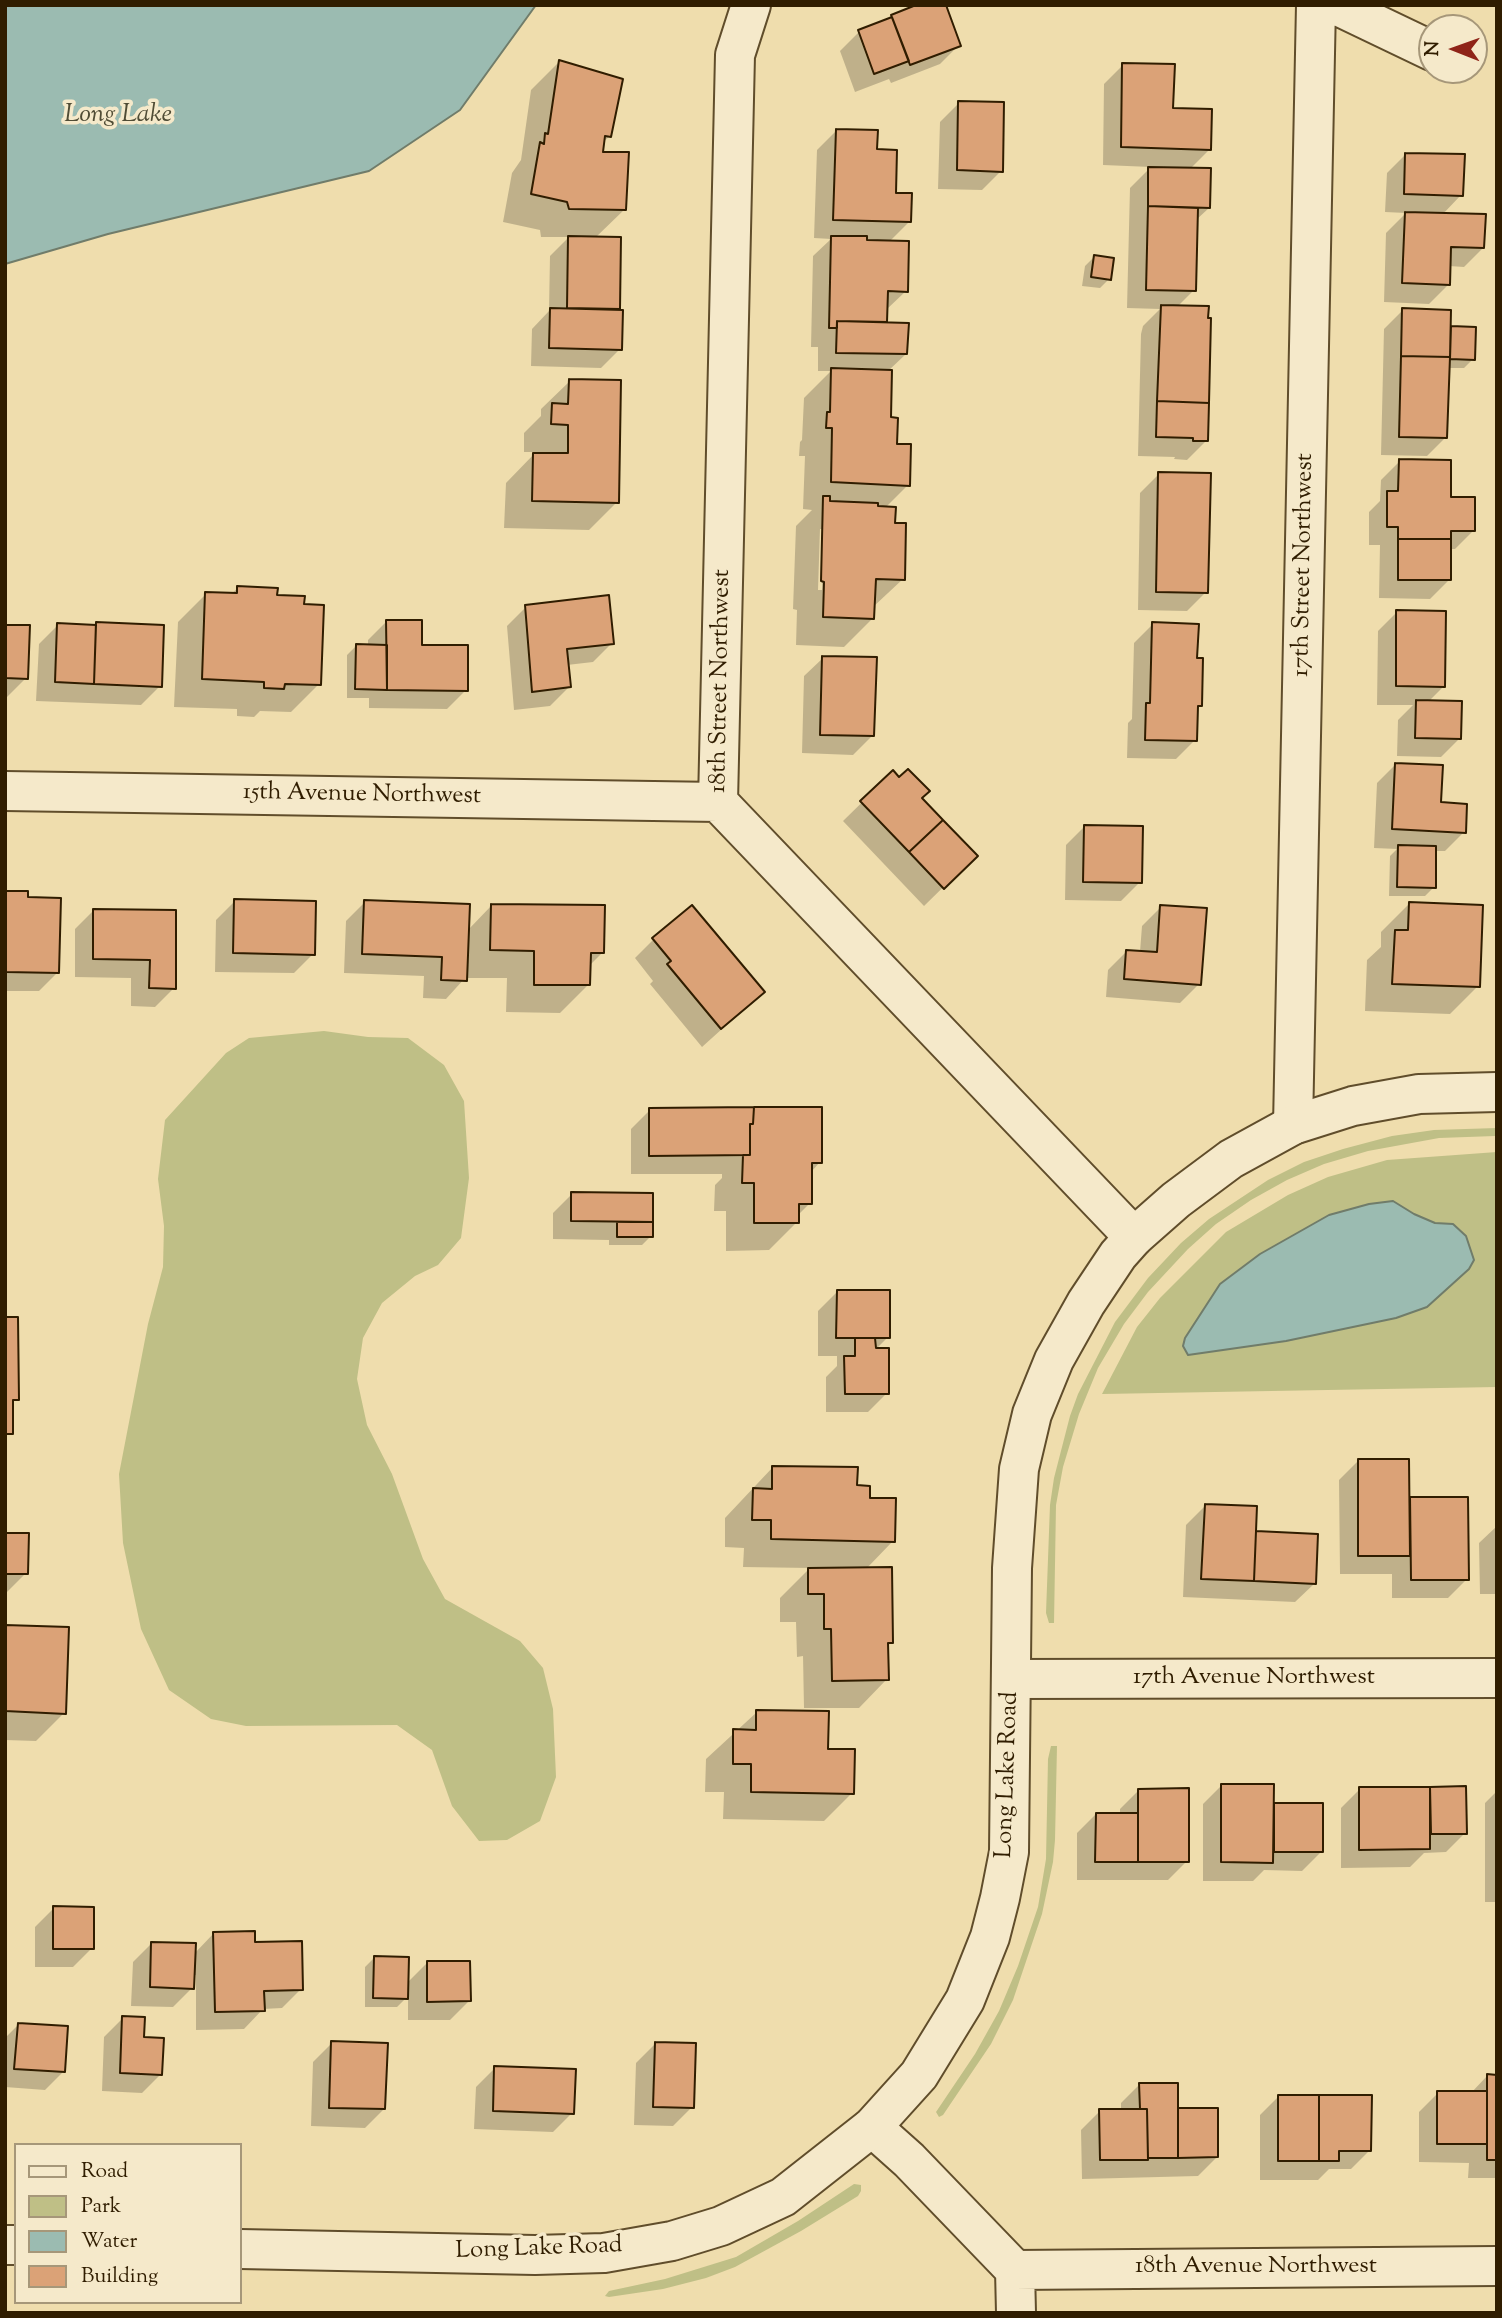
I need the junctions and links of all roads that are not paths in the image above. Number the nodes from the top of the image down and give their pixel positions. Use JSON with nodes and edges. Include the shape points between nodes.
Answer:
{"nodes":[{"id":1,"x":751,"y":5,"type":"edge"},
{"id":2,"x":1316,"y":5,"type":"edge"},
{"id":3,"x":1336,"y":5,"type":"edge"},
{"id":4,"x":1418,"y":44,"type":"edge"},
{"id":5,"x":5,"y":791,"type":"edge"},
{"id":6,"x":718,"y":802,"type":"junction"},
{"id":7,"x":1497,"y":1092,"type":"edge"},
{"id":8,"x":1293,"y":1125,"type":"junction"},
{"id":9,"x":1133,"y":1237,"type":"junction"},
{"id":10,"x":1497,"y":1678,"type":"edge"},
{"id":11,"x":1012,"y":1679,"type":"junction"},
{"id":12,"x":872,"y":2127,"type":"junction"},
{"id":13,"x":242,"y":2249,"type":"edge"},
{"id":14,"x":1497,"y":2266,"type":"edge"},
{"id":15,"x":1015,"y":2270,"type":"junction"},
{"id":16,"x":1016,"y":2313,"type":"edge"}],
"edges":[{"from":1,"to":6,"type":"street","name":"18th Street Northwest","via":[[734,55]]},
{"from":2,"to":8,"type":"street","name":"17th Street Northwest"},
{"from":3,"to":4,"type":"street"},
{"from":5,"to":6,"type":"street","name":"15th Avenue Northwest"},
{"from":6,"to":9,"type":"street","name":"18th Street Northwest"},
{"from":7,"to":8,"type":"street","name":"Long Lake Road","via":[[1419,1094],[1353,1106]]},
{"from":8,"to":9,"type":"street","name":"Long Lake Road","via":[[1231,1159]]},
{"from":9,"to":11,"type":"street","name":"Long Lake Road","via":[[1086,1303],[1054,1360],[1032,1414],[1019,1468],[1012,1568]]},
{"from":10,"to":11,"type":"street","name":"17th Avenue Northwest"},
{"from":11,"to":12,"type":"street","name":"Long Lake Road","via":[[1009,1852],[990,1937],[947,2031],[919,2075]]},
{"from":12,"to":13,"type":"street","name":"Long Lake Road","via":[[783,2197],[721,2226],[672,2241],[604,2253],[535,2255]]},
{"from":12,"to":15,"type":"street"},
{"from":14,"to":15,"type":"street","name":"18th Avenue Northwest"},
{"from":15,"to":16,"type":"street"}]}
